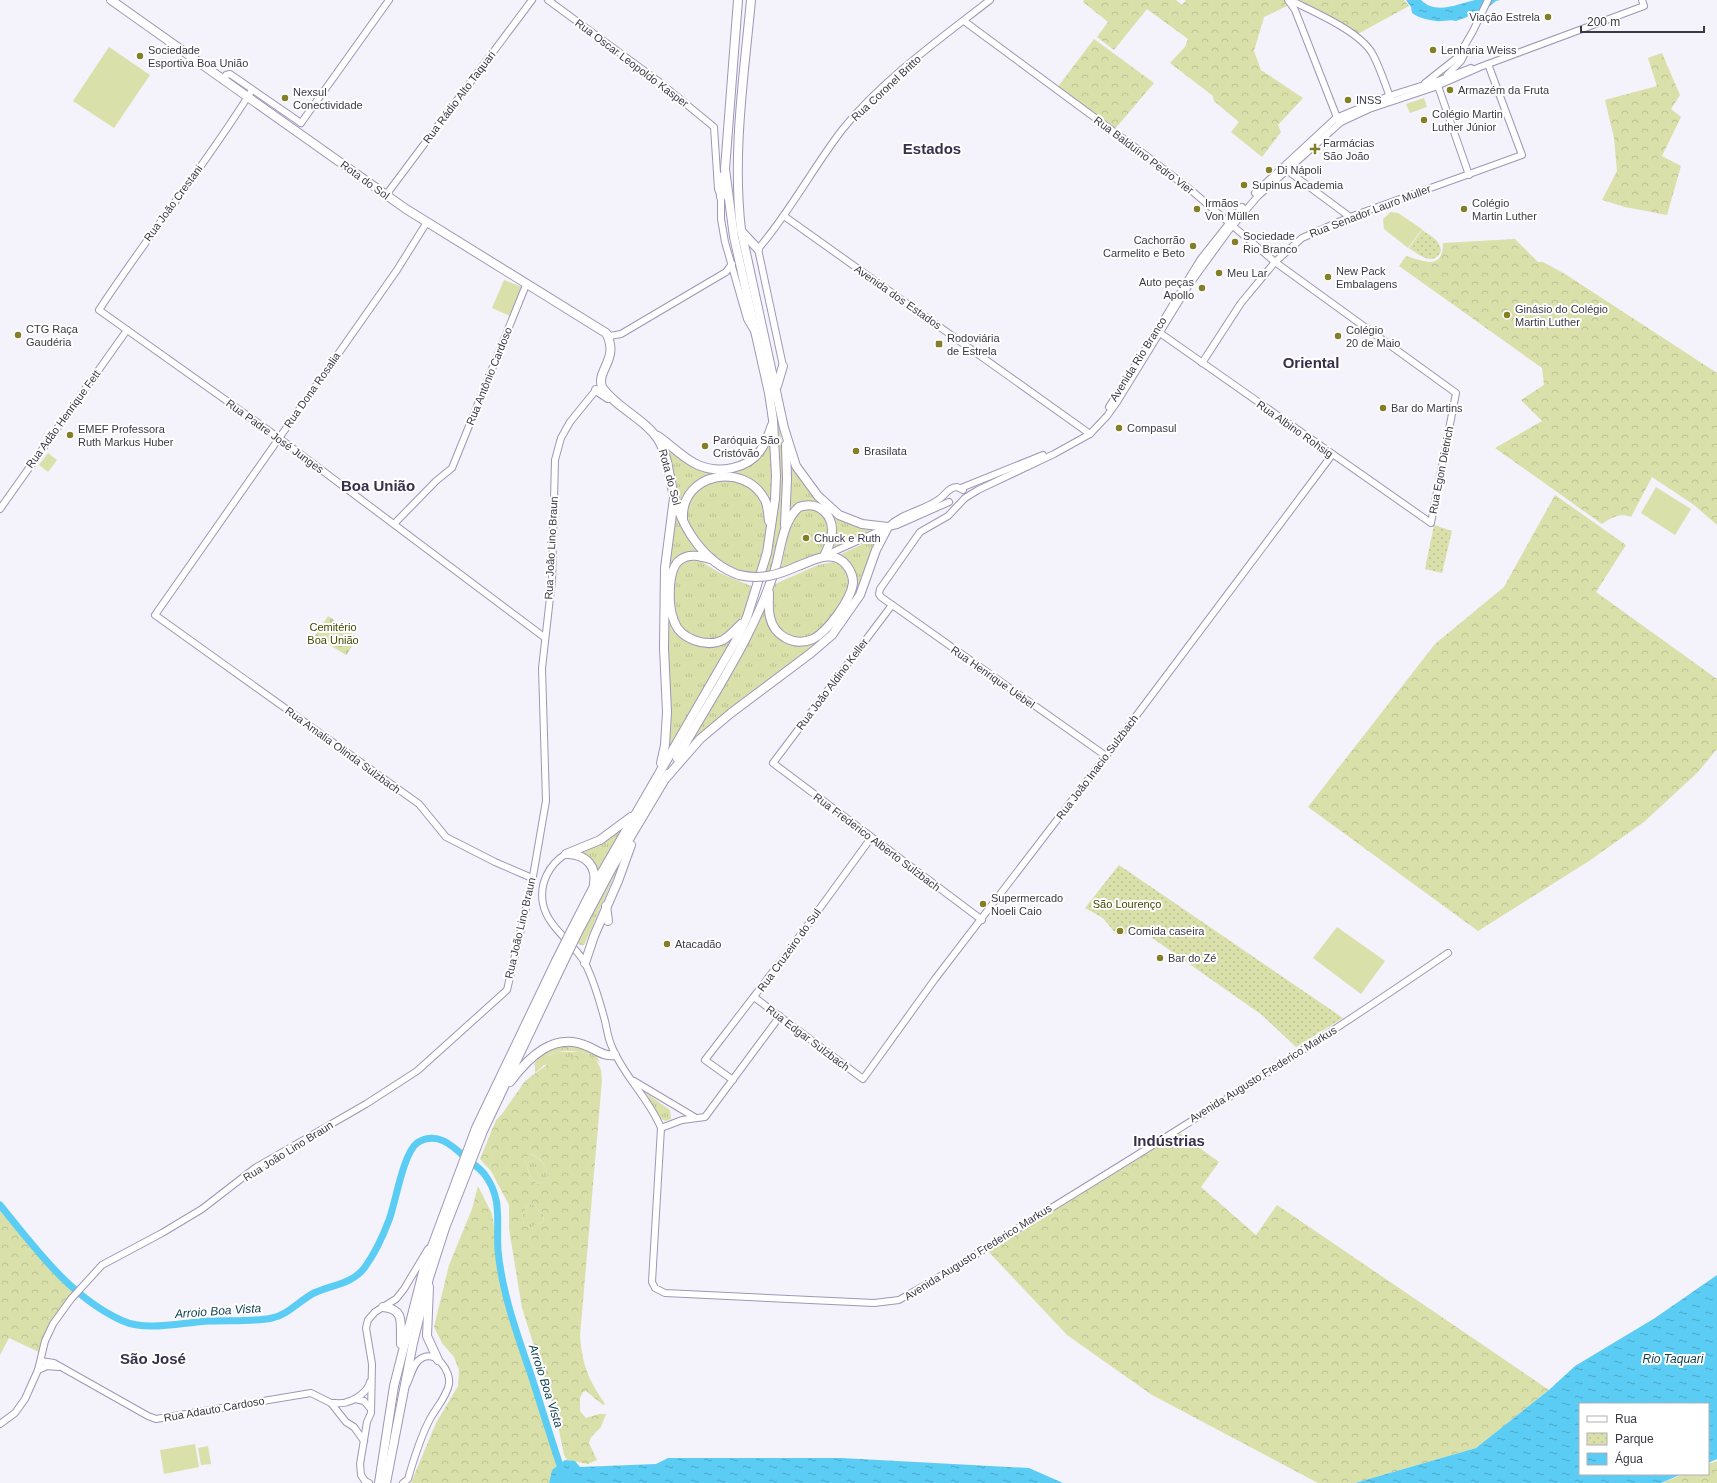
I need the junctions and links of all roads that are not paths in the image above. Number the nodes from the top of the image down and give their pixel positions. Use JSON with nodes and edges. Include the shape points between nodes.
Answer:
{"nodes":[{"id":1,"x":111,"y":0,"type":"edge"},
{"id":2,"x":388,"y":0,"type":"edge"},
{"id":3,"x":532,"y":0,"type":"edge"},
{"id":4,"x":548,"y":0,"type":"edge"},
{"id":5,"x":738,"y":0,"type":"edge"},
{"id":6,"x":751,"y":0,"type":"edge"},
{"id":7,"x":990,"y":0,"type":"edge"},
{"id":8,"x":1289,"y":0,"type":"edge"},
{"id":9,"x":1488,"y":0,"type":"edge"},
{"id":10,"x":1643,"y":3,"type":"edge"},
{"id":11,"x":1304,"y":7,"type":"junction"},
{"id":12,"x":1295,"y":10,"type":"junction"},
{"id":13,"x":964,"y":21,"type":"junction"},
{"id":14,"x":1473,"y":31,"type":"junction"},
{"id":15,"x":1488,"y":64,"type":"junction"},
{"id":16,"x":1439,"y":83,"type":"junction"},
{"id":17,"x":1423,"y":88,"type":"junction"},
{"id":18,"x":250,"y":93,"type":"junction"},
{"id":19,"x":1390,"y":98,"type":"junction"},
{"id":20,"x":1338,"y":120,"type":"junction"},
{"id":21,"x":301,"y":122,"type":"junction"},
{"id":22,"x":301,"y":134,"type":"junction"},
{"id":23,"x":1284,"y":168,"type":"junction"},
{"id":24,"x":725,"y":169,"type":"junction"},
{"id":25,"x":1468,"y":175,"type":"junction"},
{"id":26,"x":386,"y":195,"type":"junction"},
{"id":27,"x":721,"y":197,"type":"junction"},
{"id":28,"x":784,"y":216,"type":"junction"},
{"id":29,"x":1350,"y":217,"type":"junction"},
{"id":30,"x":426,"y":222,"type":"junction"},
{"id":31,"x":1230,"y":225,"type":"junction"},
{"id":32,"x":741,"y":230,"type":"junction"},
{"id":33,"x":758,"y":249,"type":"junction"},
{"id":34,"x":1274,"y":262,"type":"junction"},
{"id":35,"x":732,"y":264,"type":"junction"},
{"id":36,"x":734,"y":271,"type":"junction"},
{"id":37,"x":726,"y":272,"type":"junction"},
{"id":38,"x":526,"y":284,"type":"junction"},
{"id":39,"x":99,"y":310,"type":"joint"},
{"id":40,"x":127,"y":330,"type":"junction"},
{"id":41,"x":755,"y":332,"type":"junction"},
{"id":42,"x":606,"y":333,"type":"junction"},
{"id":43,"x":1160,"y":333,"type":"junction"},
{"id":44,"x":620,"y":334,"type":"junction"},
{"id":45,"x":611,"y":348,"type":"junction"},
{"id":46,"x":1202,"y":363,"type":"junction"},
{"id":47,"x":783,"y":366,"type":"joint"},
{"id":48,"x":599,"y":387,"type":"junction"},
{"id":49,"x":777,"y":391,"type":"junction"},
{"id":50,"x":1456,"y":393,"type":"joint"},
{"id":51,"x":631,"y":414,"type":"junction"},
{"id":52,"x":773,"y":420,"type":"junction"},
{"id":53,"x":784,"y":428,"type":"junction"},
{"id":54,"x":653,"y":432,"type":"junction"},
{"id":55,"x":1089,"y":433,"type":"junction"},
{"id":56,"x":279,"y":438,"type":"junction"},
{"id":57,"x":1332,"y":456,"type":"junction"},
{"id":58,"x":961,"y":488,"type":"junction"},
{"id":59,"x":947,"y":493,"type":"junction"},
{"id":60,"x":972,"y":494,"type":"junction"},
{"id":61,"x":674,"y":497,"type":"junction"},
{"id":62,"x":965,"y":498,"type":"junction"},
{"id":63,"x":949,"y":503,"type":"junction"},
{"id":64,"x":960,"y":504,"type":"junction"},
{"id":65,"x":0,"y":509,"type":"edge"},
{"id":66,"x":946,"y":517,"type":"junction"},
{"id":67,"x":684,"y":521,"type":"junction"},
{"id":68,"x":1430,"y":523,"type":"joint"},
{"id":69,"x":394,"y":524,"type":"junction"},
{"id":70,"x":888,"y":526,"type":"junction"},
{"id":71,"x":770,"y":532,"type":"junction"},
{"id":72,"x":784,"y":534,"type":"junction"},
{"id":73,"x":824,"y":556,"type":"junction"},
{"id":74,"x":710,"y":559,"type":"junction"},
{"id":75,"x":769,"y":588,"type":"junction"},
{"id":76,"x":892,"y":605,"type":"junction"},
{"id":77,"x":155,"y":615,"type":"joint"},
{"id":78,"x":747,"y":617,"type":"junction"},
{"id":79,"x":544,"y":637,"type":"junction"},
{"id":80,"x":1106,"y":756,"type":"junction"},
{"id":81,"x":773,"y":763,"type":"joint"},
{"id":82,"x":662,"y":776,"type":"junction"},
{"id":83,"x":635,"y":814,"type":"junction"},
{"id":84,"x":638,"y":826,"type":"junction"},
{"id":85,"x":872,"y":838,"type":"junction"},
{"id":86,"x":566,"y":854,"type":"junction"},
{"id":87,"x":532,"y":878,"type":"junction"},
{"id":88,"x":594,"y":886,"type":"junction"},
{"id":89,"x":606,"y":906,"type":"junction"},
{"id":90,"x":982,"y":920,"type":"junction"},
{"id":91,"x":608,"y":921,"type":"dead end"},
{"id":92,"x":574,"y":933,"type":"junction"},
{"id":93,"x":1448,"y":953,"type":"dead end"},
{"id":94,"x":559,"y":963,"type":"junction"},
{"id":95,"x":585,"y":963,"type":"junction"},
{"id":96,"x":754,"y":997,"type":"junction"},
{"id":97,"x":780,"y":1016,"type":"junction"},
{"id":98,"x":617,"y":1058,"type":"junction"},
{"id":99,"x":630,"y":1079,"type":"junction"},
{"id":100,"x":863,"y":1079,"type":"joint"},
{"id":101,"x":733,"y":1080,"type":"junction"},
{"id":102,"x":501,"y":1094,"type":"junction"},
{"id":103,"x":677,"y":1108,"type":"junction"},
{"id":104,"x":696,"y":1118,"type":"junction"},
{"id":105,"x":677,"y":1122,"type":"junction"},
{"id":106,"x":661,"y":1128,"type":"junction"},
{"id":107,"x":479,"y":1130,"type":"junction"},
{"id":108,"x":452,"y":1199,"type":"junction"},
{"id":109,"x":434,"y":1239,"type":"junction"},
{"id":110,"x":429,"y":1278,"type":"junction"},
{"id":111,"x":383,"y":1307,"type":"junction"},
{"id":112,"x":401,"y":1356,"type":"junction"},
{"id":113,"x":41,"y":1360,"type":"junction"},
{"id":114,"x":438,"y":1360,"type":"junction"},
{"id":115,"x":60,"y":1367,"type":"junction"},
{"id":116,"x":38,"y":1370,"type":"junction"},
{"id":117,"x":372,"y":1376,"type":"junction"},
{"id":118,"x":402,"y":1394,"type":"junction"},
{"id":119,"x":355,"y":1399,"type":"junction"},
{"id":120,"x":331,"y":1403,"type":"junction"},
{"id":121,"x":347,"y":1403,"type":"junction"},
{"id":122,"x":370,"y":1408,"type":"junction"},
{"id":123,"x":344,"y":1419,"type":"junction"},
{"id":124,"x":367,"y":1422,"type":"junction"},
{"id":125,"x":0,"y":1424,"type":"edge"},
{"id":126,"x":354,"y":1427,"type":"junction"},
{"id":127,"x":364,"y":1441,"type":"junction"},
{"id":128,"x":384,"y":1472,"type":"junction"},
{"id":129,"x":370,"y":1483,"type":"edge"},
{"id":130,"x":379,"y":1483,"type":"edge"},
{"id":131,"x":386,"y":1483,"type":"edge"},
{"id":132,"x":403,"y":1483,"type":"edge"}],
"edges":[{"from":1,"to":18,"type":"highway","name":"Rota do Sol","via":[[224,79]]},
{"from":2,"to":21,"type":"street"},
{"from":3,"to":26,"type":"street","name":"Rua Rádio Alto Taquari"},
{"from":4,"to":27,"type":"street","name":"Rua Oscar Leopoldo Kasper","via":[[658,81],[714,127],[718,189]]},
{"from":5,"to":24,"type":"highway"},
{"from":6,"to":32,"type":"highway","via":[[737,170]]},
{"from":7,"to":13,"type":"street","name":"Rua Coronel Britto"},
{"from":8,"to":11,"type":"street"},
{"from":8,"to":12,"type":"street"},
{"from":9,"to":14,"type":"street"},
{"from":10,"to":15,"type":"street"},
{"from":11,"to":12,"type":"street"},
{"from":11,"to":19,"type":"street","via":[[1349,31],[1363,42],[1372,54]]},
{"from":12,"to":20,"type":"street"},
{"from":13,"to":28,"type":"street","name":"Rua Coronel Britto","via":[[864,106],[843,130]]},
{"from":13,"to":31,"type":"street","name":"Rua Balduíno Pedro Vier","via":[[1146,155]]},
{"from":14,"to":16,"type":"street","via":[[1461,61]]},
{"from":14,"to":17,"type":"street","via":[[1458,57]]},
{"from":15,"to":16,"type":"street","via":[[1471,68]]},
{"from":15,"to":25,"type":"street","name":"Rua Senador Lauro Muller","via":[[1522,155]]},
{"from":16,"to":17,"type":"street"},
{"from":16,"to":25,"type":"street"},
{"from":17,"to":19,"type":"street","name":"Avenida Rio Branco"},
{"from":18,"to":21,"type":"street"},
{"from":18,"to":22,"type":"highway","name":"Rota do Sol"},
{"from":18,"to":39,"type":"street","name":"Rua João Crestani"},
{"from":19,"to":20,"type":"street","name":"Avenida Rio Branco"},
{"from":20,"to":23,"type":"street","name":"Avenida Rio Branco"},
{"from":21,"to":22,"type":"street"},
{"from":22,"to":26,"type":"highway","name":"Rota do Sol"},
{"from":23,"to":29,"type":"street"},
{"from":23,"to":31,"type":"street","name":"Avenida Rio Branco","via":[[1255,193]]},
{"from":24,"to":27,"type":"highway"},
{"from":24,"to":41,"type":"highway","via":[[734,237]]},
{"from":25,"to":29,"type":"street","name":"Rua Senador Lauro Muller"},
{"from":26,"to":30,"type":"highway","name":"Rota do Sol"},
{"from":27,"to":35,"type":"street","via":[[721,218]]},
{"from":28,"to":33,"type":"street","name":"Rua Coronel Britto"},
{"from":28,"to":55,"type":"street","name":"Avenida dos Estados"},
{"from":29,"to":34,"type":"street","name":"Rua Senador Lauro Muller","via":[[1302,238]]},
{"from":30,"to":38,"type":"highway","name":"Rota do Sol"},
{"from":30,"to":56,"type":"street","name":"Rua Dona Rosalia","via":[[397,270]]},
{"from":31,"to":34,"type":"street","name":"Rua Balduíno Pedro Vier"},
{"from":31,"to":43,"type":"street","name":"Avenida Rio Branco"},
{"from":31,"to":55,"type":"street","name":"Avenida Rio Branco","via":[[1185,282],[1114,400]]},
{"from":32,"to":33,"type":"highway"},
{"from":32,"to":49,"type":"highway"},
{"from":33,"to":47,"type":"street"},
{"from":34,"to":46,"type":"street","name":"Rua Senador Lauro Muller","via":[[1240,303]]},
{"from":34,"to":50,"type":"street","name":"Rua Balduíno Pedro Vier"},
{"from":35,"to":36,"type":"street"},
{"from":35,"to":37,"type":"street"},
{"from":36,"to":37,"type":"street"},
{"from":36,"to":41,"type":"street","via":[[746,318]]},
{"from":37,"to":44,"type":"street"},
{"from":38,"to":42,"type":"highway","name":"Rota do Sol"},
{"from":38,"to":69,"type":"street","name":"Rua Antônio Cardoso","via":[[452,468]]},
{"from":39,"to":40,"type":"street","name":"Rua Padre José Junges"},
{"from":40,"to":56,"type":"street","name":"Rua Padre José Junges"},
{"from":40,"to":65,"type":"street","name":"Rua Adão Henrique Fett"},
{"from":41,"to":52,"type":"highway"},
{"from":42,"to":44,"type":"street","via":[[610,336]]},
{"from":42,"to":45,"type":"highway"},
{"from":43,"to":46,"type":"street","name":"Rua Albino Rohsig"},
{"from":43,"to":55,"type":"street","name":"Avenida Rio Branco","via":[[1117,402]]},
{"from":44,"to":45,"type":"street"},
{"from":45,"to":48,"type":"highway"},
{"from":46,"to":57,"type":"street","name":"Rua Albino Rohsig"},
{"from":47,"to":49,"type":"highway"},
{"from":48,"to":51,"type":"highway","name":"Rota do Sol"},
{"from":48,"to":51,"type":"highway","name":"Rota do Sol"},
{"from":48,"to":79,"type":"street","name":"Rua João Lino Braun","via":[[570,422],[561,438],[555,460],[552,580]]},
{"from":49,"to":53,"type":"highway"},
{"from":50,"to":68,"type":"street","name":"Rua Egon Dietrich"},
{"from":51,"to":54,"type":"highway","name":"Rota do Sol"},
{"from":52,"to":54,"type":"highway","via":[[760,451],[747,462],[730,468],[713,469],[699,466]]},
{"from":52,"to":71,"type":"highway","via":[[776,476]]},
{"from":53,"to":70,"type":"highway","via":[[796,466],[818,496],[839,515],[851,521]]},
{"from":53,"to":72,"type":"highway","via":[[787,479]]},
{"from":54,"to":61,"type":"highway","name":"Rota do Sol","via":[[664,452]]},
{"from":55,"to":58,"type":"street","name":"Avenida Rio Branco","via":[[1051,452]]},
{"from":55,"to":60,"type":"street","name":"Avenida Rio Branco","via":[[1068,448]]},
{"from":56,"to":69,"type":"street","name":"Rua Padre José Junges"},
{"from":56,"to":77,"type":"street","name":"Rua Dona Rosalia"},
{"from":57,"to":68,"type":"street","name":"Rua Albino Rohsig"},
{"from":57,"to":80,"type":"street","name":"Rua João Inacio Sulzbach"},
{"from":58,"to":59,"type":"street","name":"Avenida Rio Branco","via":[[954,487]]},
{"from":58,"to":62,"type":"street"},
{"from":59,"to":63,"type":"street"},
{"from":59,"to":70,"type":"street","name":"Avenida Rio Branco","via":[[937,501]]},
{"from":60,"to":62,"type":"street","name":"Avenida Rio Branco"},
{"from":60,"to":66,"type":"street","via":[[959,510]]},
{"from":61,"to":67,"type":"highway","name":"Rota do Sol"},
{"from":61,"to":82,"type":"highway","via":[[665,568],[666,745]]},
{"from":62,"to":64,"type":"street","name":"Avenida Rio Branco"},
{"from":63,"to":64,"type":"street"},
{"from":63,"to":66,"type":"street"},
{"from":63,"to":70,"type":"street"},
{"from":64,"to":66,"type":"street","name":"Avenida Rio Branco"},
{"from":66,"to":76,"type":"street","name":"Rua Henrique Uebel","via":[[926,528],[914,539],[880,589],[881,597]]},
{"from":67,"to":71,"type":"highway","via":[[686,502],[694,490],[715,477],[732,476],[749,482],[761,494],[767,507]]},
{"from":67,"to":74,"type":"highway","name":"Rota do Sol"},
{"from":69,"to":79,"type":"street","name":"Rua Padre José Junges"},
{"from":70,"to":73,"type":"street"},
{"from":70,"to":82,"type":"highway","via":[[874,555],[860,595],[832,635],[710,730]]},
{"from":71,"to":78,"type":"highway","via":[[767,553]]},
{"from":72,"to":73,"type":"highway","via":[[798,507],[819,506],[827,514],[832,532]]},
{"from":72,"to":75,"type":"highway"},
{"from":73,"to":74,"type":"highway","name":"Rota do Sol","bridge":true,"via":[[769,577],[754,578],[724,569]]},
{"from":73,"to":75,"type":"highway","via":[[835,557],[844,563],[852,574],[853,582],[842,608],[820,634],[812,639],[799,642],[788,640],[775,629],[769,612]]},
{"from":74,"to":78,"type":"highway","via":[[698,556],[685,557],[672,570],[672,614],[677,627],[695,640],[712,643],[729,636]]},
{"from":75,"to":82,"type":"highway","via":[[744,641]]},
{"from":76,"to":80,"type":"street","name":"Rua Henrique Uebel"},
{"from":76,"to":81,"type":"street","name":"Rua João Aldino Keller"},
{"from":77,"to":87,"type":"street","name":"Rua Amalia Olinda Sulzbach","via":[[419,804],[446,837]]},
{"from":78,"to":82,"type":"highway"},
{"from":79,"to":87,"type":"street","name":"Rua João Lino Braun","via":[[542,696],[546,801]]},
{"from":80,"to":90,"type":"street","name":"Rua João Inacio Sulzbach"},
{"from":81,"to":85,"type":"street","name":"Rua Frederico Alberto Sulzbach"},
{"from":82,"to":83,"type":"highway"},
{"from":82,"to":84,"type":"highway"},
{"from":83,"to":86,"type":"highway","via":[[600,840]]},
{"from":83,"to":88,"type":"highway"},
{"from":84,"to":89,"type":"highway"},
{"from":84,"to":92,"type":"highway"},
{"from":85,"to":90,"type":"street","name":"Rua Frederico Alberto Sulzbach"},
{"from":85,"to":96,"type":"street","name":"Rua Cruzeiro do Sul"},
{"from":86,"to":88,"type":"highway","via":[[580,856],[590,863],[595,870]]},
{"from":86,"to":95,"type":"street","name":"Avenida Augusto Frederico Markus","via":[[551,866],[543,886],[543,904],[551,920]]},
{"from":87,"to":113,"type":"street","name":"Rua João Lino Braun","via":[[507,990],[417,1071],[366,1104],[255,1168],[202,1209],[102,1265],[71,1299],[53,1324]]},
{"from":88,"to":92,"type":"highway"},
{"from":89,"to":91,"type":"highway"},
{"from":89,"to":95,"type":"highway"},
{"from":90,"to":100,"type":"street","name":"Rua João Inacio Sulzbach","via":[[935,979]]},
{"from":92,"to":94,"type":"highway","bridge":true},
{"from":93,"to":106,"type":"street","name":"Avenida Augusto Frederico Markus","via":[[1226,1098],[928,1284],[896,1301],[874,1303],[660,1292],[652,1282]]},
{"from":94,"to":102,"type":"highway"},
{"from":94,"to":107,"type":"highway"},
{"from":95,"to":98,"type":"street","name":"Avenida Augusto Frederico Markus"},
{"from":96,"to":97,"type":"street","name":"Rua Edgar Sulzbach"},
{"from":96,"to":101,"type":"street","name":"Rua Cruzeiro do Sul","via":[[705,1060]]},
{"from":97,"to":100,"type":"street","name":"Rua Edgar Sulzbach"},
{"from":97,"to":101,"type":"street"},
{"from":98,"to":99,"type":"street","name":"Avenida Augusto Frederico Markus"},
{"from":98,"to":102,"type":"highway","via":[[580,1043],[553,1044],[543,1048],[526,1062]]},
{"from":99,"to":103,"type":"street"},
{"from":99,"to":106,"type":"street","name":"Avenida Augusto Frederico Markus","via":[[654,1112]]},
{"from":101,"to":104,"type":"street","via":[[705,1117]]},
{"from":102,"to":107,"type":"highway"},
{"from":103,"to":104,"type":"street"},
{"from":103,"to":105,"type":"street"},
{"from":104,"to":105,"type":"street"},
{"from":105,"to":106,"type":"street"},
{"from":107,"to":108,"type":"highway"},
{"from":108,"to":109,"type":"highway"},
{"from":108,"to":110,"type":"highway"},
{"from":109,"to":111,"type":"street","via":[[404,1289],[396,1299]]},
{"from":109,"to":112,"type":"highway"},
{"from":110,"to":114,"type":"highway","via":[[427,1336]]},
{"from":110,"to":118,"type":"highway"},
{"from":111,"to":112,"type":"highway","via":[[393,1308],[400,1317]]},
{"from":111,"to":117,"type":"street","via":[[371,1316],[366,1328]]},
{"from":112,"to":128,"type":"highway"},
{"from":113,"to":115,"type":"street","name":"Rua Adauto Cardoso"},
{"from":113,"to":116,"type":"street","name":"Rua João Lino Braun"},
{"from":114,"to":118,"type":"street","via":[[428,1356],[422,1357],[416,1363]]},
{"from":114,"to":132,"type":"street","via":[[449,1374],[449,1386],[423,1435],[408,1479]]},
{"from":115,"to":116,"type":"street","via":[[47,1366]]},
{"from":115,"to":120,"type":"street","name":"Rua Adauto Cardoso","via":[[156,1419],[311,1393]]},
{"from":116,"to":125,"type":"street","name":"Rua João Lino Braun","via":[[25,1399],[15,1413]]},
{"from":117,"to":119,"type":"street","via":[[369,1385]]},
{"from":117,"to":122,"type":"street"},
{"from":118,"to":128,"type":"highway"},
{"from":119,"to":121,"type":"street"},
{"from":119,"to":122,"type":"street","via":[[364,1401]]},
{"from":120,"to":121,"type":"street"},
{"from":120,"to":123,"type":"street"},
{"from":121,"to":123,"type":"street","via":[[343,1410]]},
{"from":122,"to":124,"type":"street","via":[[370,1418]]},
{"from":123,"to":126,"type":"street"},
{"from":124,"to":126,"type":"street"},
{"from":124,"to":127,"type":"street"},
{"from":126,"to":127,"type":"street"},
{"from":127,"to":129,"type":"street","via":[[361,1475]]},
{"from":128,"to":130,"type":"highway"},
{"from":128,"to":131,"type":"highway"}]}
